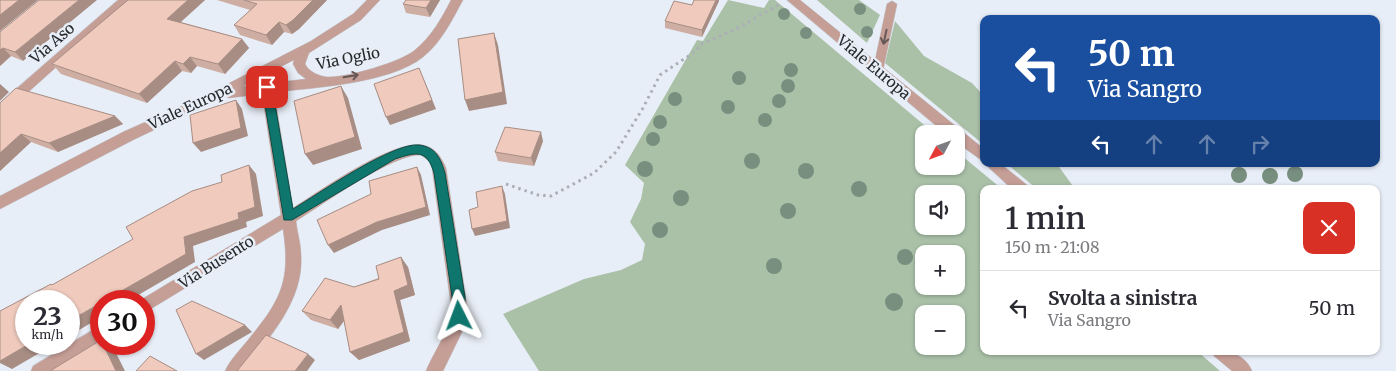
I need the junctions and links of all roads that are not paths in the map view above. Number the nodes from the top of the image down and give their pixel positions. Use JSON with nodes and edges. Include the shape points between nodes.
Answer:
{"nodes":[{"id":1,"x":124,"y":0,"type":"edge"},
{"id":2,"x":374,"y":0,"type":"edge"},
{"id":3,"x":457,"y":0,"type":"edge"},
{"id":4,"x":793,"y":0,"type":"edge"},
{"id":5,"x":892,"y":4,"type":"dead end"},
{"id":6,"x":303,"y":51,"type":"junction"},
{"id":7,"x":878,"y":70,"type":"junction"},
{"id":8,"x":327,"y":80,"type":"junction"},
{"id":9,"x":267,"y":87,"type":"junction"},
{"id":10,"x":216,"y":95,"type":"junction"},
{"id":11,"x":0,"y":110,"type":"edge"},
{"id":12,"x":945,"y":125,"type":"edge"},
{"id":13,"x":965,"y":141,"type":"edge"},
{"id":14,"x":980,"y":154,"type":"edge"},
{"id":15,"x":996,"y":167,"type":"edge"},
{"id":16,"x":1017,"y":185,"type":"edge"},
{"id":17,"x":0,"y":203,"type":"edge"},
{"id":18,"x":288,"y":217,"type":"junction"},
{"id":19,"x":155,"y":299,"type":"edge"},
{"id":20,"x":90,"y":339,"type":"edge"},
{"id":21,"x":1225,"y":355,"type":"edge"},
{"id":22,"x":39,"y":371,"type":"edge"},
{"id":23,"x":233,"y":371,"type":"edge"},
{"id":24,"x":434,"y":371,"type":"edge"},
{"id":25,"x":1244,"y":371,"type":"edge"}],
"edges":[{"from":1,"to":11,"type":"street","name":"Via Aso"},
{"from":2,"to":6,"type":"street","name":"Viale Europa","via":[[357,17]]},
{"from":8,"to":3,"type":"street","name":"Via Oglio","one_way":true,"via":[[378,72],[415,57],[444,26]]},
{"from":4,"to":7,"type":"street","name":"Viale Europa"},
{"from":5,"to":7,"type":"lane","one_way":true},
{"from":6,"to":8,"type":"street","via":[[299,64],[303,72]]},
{"from":6,"to":10,"type":"street","name":"Viale Europa"},
{"from":7,"to":12,"type":"street","name":"Viale Europa"},
{"from":8,"to":9,"type":"street","name":"Via Oglio"},
{"from":9,"to":10,"type":"street","name":"Via Oglio"},
{"from":9,"to":18,"type":"street"},
{"from":10,"to":17,"type":"street","name":"Viale Europa","via":[[120,140]]},
{"from":13,"to":14,"type":"street","name":"Viale Europa"},
{"from":15,"to":16,"type":"street"},
{"from":18,"to":19,"type":"street","name":"Via Busento"},
{"from":18,"to":23,"type":"street","via":[[294,262],[290,289],[277,314]]},
{"from":18,"to":24,"type":"street","name":"Via Busento","via":[[391,156],[414,149],[432,155],[439,168],[459,305],[458,326]]},
{"from":20,"to":22,"type":"street"},
{"from":21,"to":25,"type":"street"}]}
